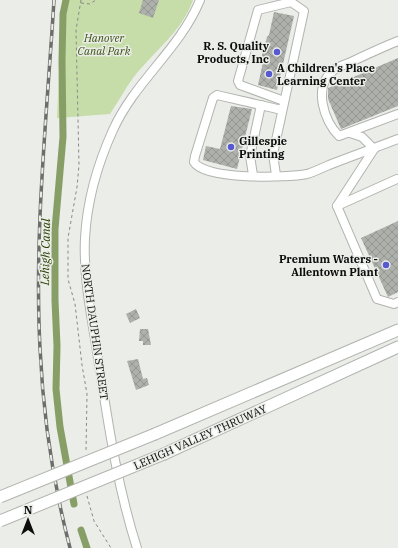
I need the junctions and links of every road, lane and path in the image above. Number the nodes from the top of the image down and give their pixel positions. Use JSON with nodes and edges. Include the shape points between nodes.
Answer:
{"nodes":[{"id":1,"x":81,"y":0,"type":"edge"},
{"id":2,"x":96,"y":0,"type":"edge"},
{"id":3,"x":200,"y":0,"type":"edge"},
{"id":4,"x":398,"y":40,"type":"edge"},
{"id":5,"x":284,"y":101,"type":"junction"},
{"id":6,"x":261,"y":105,"type":"junction"},
{"id":7,"x":282,"y":110,"type":"junction"},
{"id":8,"x":398,"y":114,"type":"edge"},
{"id":9,"x":350,"y":133,"type":"junction"},
{"id":10,"x":398,"y":138,"type":"edge"},
{"id":11,"x":374,"y":149,"type":"junction"},
{"id":12,"x":253,"y":176,"type":"junction"},
{"id":13,"x":276,"y":176,"type":"junction"},
{"id":14,"x":397,"y":179,"type":"dead end"},
{"id":15,"x":337,"y":206,"type":"junction"},
{"id":16,"x":398,"y":302,"type":"edge"},
{"id":17,"x":398,"y":330,"type":"edge"},
{"id":18,"x":398,"y":347,"type":"edge"},
{"id":19,"x":0,"y":497,"type":"edge"},
{"id":20,"x":0,"y":521,"type":"edge"},
{"id":21,"x":136,"y":548,"type":"edge"}],
"edges":[{"from":1,"to":2,"type":"path","via":[[90,4]]},
{"from":3,"to":21,"type":"street","name":"NORTH DAUPHIN STREET","via":[[184,32],[136,91],[120,117],[105,150],[87,220],[85,254],[88,296],[109,433],[122,498]]},
{"from":4,"to":9,"type":"street","via":[[333,71],[324,84],[322,103],[331,128],[339,136]]},
{"from":5,"to":5,"type":"street","via":[[304,11],[291,2],[258,10],[238,80],[240,85]]},
{"from":5,"to":7,"type":"street"},
{"from":6,"to":7,"type":"street"},
{"from":6,"to":12,"type":"street","via":[[250,156]]},
{"from":6,"to":12,"type":"street","via":[[217,95],[213,98],[194,162],[201,168],[223,174]]},
{"from":7,"to":13,"type":"street","via":[[273,154]]},
{"from":8,"to":9,"type":"street"},
{"from":9,"to":11,"type":"street","via":[[362,138]]},
{"from":10,"to":11,"type":"street"},
{"from":11,"to":13,"type":"street","via":[[308,174]]},
{"from":11,"to":15,"type":"street"},
{"from":12,"to":13,"type":"street"},
{"from":14,"to":15,"type":"street"},
{"from":15,"to":16,"type":"street","via":[[377,299],[394,304]]},
{"from":17,"to":19,"type":"highway","name":"LEHIGH VALLEY THRUWAY","bridge":true},
{"from":18,"to":20,"type":"highway","name":"LEHIGH VALLEY THRUWAY","bridge":true,"via":[[164,454]]}]}
